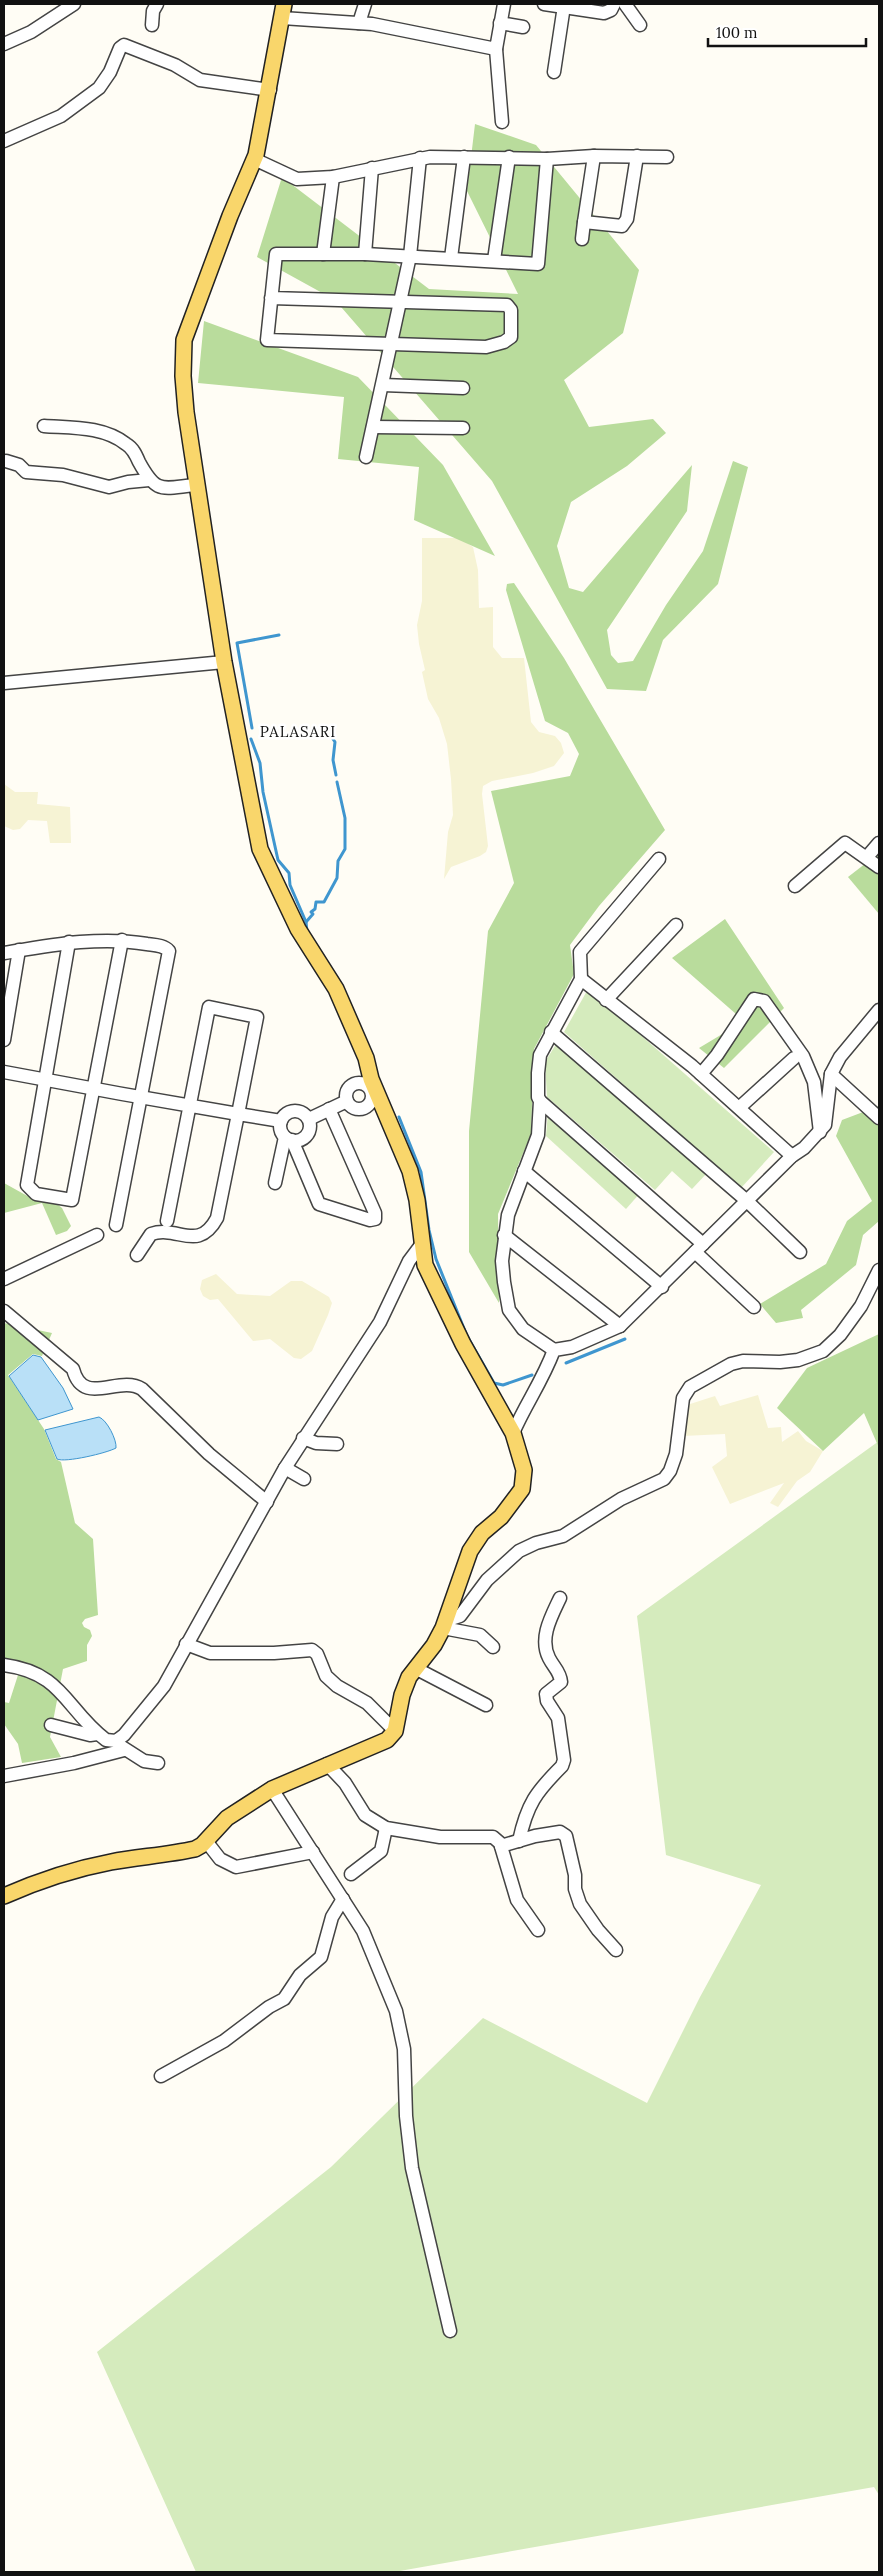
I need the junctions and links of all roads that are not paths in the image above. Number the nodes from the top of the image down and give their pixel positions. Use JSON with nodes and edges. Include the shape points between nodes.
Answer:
{"nodes":[{"id":1,"x":74,"y":4,"type":"edge"},
{"id":2,"x":155,"y":4,"type":"edge"},
{"id":3,"x":365,"y":4,"type":"edge"},
{"id":4,"x":504,"y":4,"type":"edge"},
{"id":5,"x":544,"y":4,"type":"edge"},
{"id":6,"x":614,"y":4,"type":"edge"},
{"id":7,"x":625,"y":4,"type":"edge"},
{"id":8,"x":564,"y":6,"type":"junction"},
{"id":9,"x":283,"y":11,"type":"edge"},
{"id":10,"x":359,"y":23,"type":"junction"},
{"id":11,"x":500,"y":23,"type":"junction"},
{"id":12,"x":152,"y":25,"type":"dead end"},
{"id":13,"x":640,"y":25,"type":"dead end"},
{"id":14,"x":523,"y":27,"type":"dead end"},
{"id":15,"x":4,"y":44,"type":"edge"},
{"id":16,"x":496,"y":49,"type":"junction"},
{"id":17,"x":554,"y":72,"type":"dead end"},
{"id":18,"x":270,"y":90,"type":"junction"},
{"id":19,"x":502,"y":122,"type":"dead end"},
{"id":20,"x":4,"y":141,"type":"edge"},
{"id":21,"x":594,"y":156,"type":"junction"},
{"id":22,"x":638,"y":156,"type":"junction"},
{"id":23,"x":464,"y":157,"type":"junction"},
{"id":24,"x":509,"y":157,"type":"junction"},
{"id":25,"x":420,"y":158,"type":"junction"},
{"id":26,"x":667,"y":158,"type":"dead end"},
{"id":27,"x":254,"y":159,"type":"junction"},
{"id":28,"x":547,"y":159,"type":"junction"},
{"id":29,"x":372,"y":168,"type":"junction"},
{"id":30,"x":333,"y":177,"type":"junction"},
{"id":31,"x":584,"y":222,"type":"junction"},
{"id":32,"x":582,"y":239,"type":"dead end"},
{"id":33,"x":323,"y":254,"type":"junction"},
{"id":34,"x":365,"y":254,"type":"junction"},
{"id":35,"x":410,"y":256,"type":"junction"},
{"id":36,"x":451,"y":258,"type":"junction"},
{"id":37,"x":494,"y":260,"type":"junction"},
{"id":38,"x":271,"y":298,"type":"junction"},
{"id":39,"x":401,"y":303,"type":"junction"},
{"id":40,"x":392,"y":345,"type":"junction"},
{"id":41,"x":383,"y":385,"type":"junction"},
{"id":42,"x":463,"y":388,"type":"dead end"},
{"id":43,"x":44,"y":426,"type":"dead end"},
{"id":44,"x":373,"y":427,"type":"junction"},
{"id":45,"x":463,"y":428,"type":"dead end"},
{"id":46,"x":366,"y":457,"type":"dead end"},
{"id":47,"x":6,"y":462,"type":"dead end"},
{"id":48,"x":149,"y":480,"type":"junction"},
{"id":49,"x":196,"y":485,"type":"junction"},
{"id":50,"x":224,"y":662,"type":"junction"},
{"id":51,"x":4,"y":683,"type":"edge"},
{"id":52,"x":879,"y":843,"type":"edge"},
{"id":53,"x":867,"y":857,"type":"junction"},
{"id":54,"x":659,"y":859,"type":"dead end"},
{"id":55,"x":879,"y":867,"type":"edge"},
{"id":56,"x":795,"y":886,"type":"dead end"},
{"id":57,"x":676,"y":925,"type":"dead end"},
{"id":58,"x":122,"y":940,"type":"junction"},
{"id":59,"x":69,"y":942,"type":"junction"},
{"id":60,"x":19,"y":950,"type":"junction"},
{"id":61,"x":4,"y":953,"type":"edge"},
{"id":62,"x":581,"y":979,"type":"junction"},
{"id":63,"x":606,"y":1000,"type":"junction"},
{"id":64,"x":879,"y":1010,"type":"edge"},
{"id":65,"x":551,"y":1032,"type":"junction"},
{"id":66,"x":4,"y":1040,"type":"edge"},
{"id":67,"x":794,"y":1058,"type":"dead end"},
{"id":68,"x":4,"y":1072,"type":"edge"},
{"id":69,"x":701,"y":1074,"type":"junction"},
{"id":70,"x":831,"y":1074,"type":"junction"},
{"id":71,"x":46,"y":1079,"type":"junction"},
{"id":72,"x":94,"y":1088,"type":"junction"},
{"id":73,"x":374,"y":1091,"type":"junction"},
{"id":74,"x":142,"y":1098,"type":"junction"},
{"id":75,"x":347,"y":1101,"type":"junction"},
{"id":76,"x":540,"y":1102,"type":"junction"},
{"id":77,"x":191,"y":1107,"type":"junction"},
{"id":78,"x":740,"y":1108,"type":"junction"},
{"id":79,"x":329,"y":1109,"type":"junction"},
{"id":80,"x":238,"y":1114,"type":"junction"},
{"id":81,"x":879,"y":1118,"type":"edge"},
{"id":82,"x":309,"y":1119,"type":"junction"},
{"id":83,"x":281,"y":1121,"type":"junction"},
{"id":84,"x":820,"y":1132,"type":"junction"},
{"id":85,"x":288,"y":1139,"type":"junction"},
{"id":86,"x":792,"y":1156,"type":"junction"},
{"id":87,"x":524,"y":1171,"type":"junction"},
{"id":88,"x":275,"y":1184,"type":"dead end"},
{"id":89,"x":747,"y":1201,"type":"junction"},
{"id":90,"x":167,"y":1221,"type":"dead end"},
{"id":91,"x":116,"y":1225,"type":"dead end"},
{"id":92,"x":97,"y":1235,"type":"dead end"},
{"id":93,"x":504,"y":1235,"type":"junction"},
{"id":94,"x":421,"y":1245,"type":"junction"},
{"id":95,"x":699,"y":1248,"type":"junction"},
{"id":96,"x":800,"y":1252,"type":"dead end"},
{"id":97,"x":136,"y":1255,"type":"dead end"},
{"id":98,"x":879,"y":1270,"type":"edge"},
{"id":99,"x":4,"y":1279,"type":"edge"},
{"id":100,"x":662,"y":1287,"type":"junction"},
{"id":101,"x":754,"y":1307,"type":"dead end"},
{"id":102,"x":4,"y":1311,"type":"edge"},
{"id":103,"x":620,"y":1326,"type":"junction"},
{"id":104,"x":554,"y":1350,"type":"junction"},
{"id":105,"x":513,"y":1433,"type":"junction"},
{"id":106,"x":303,"y":1438,"type":"junction"},
{"id":107,"x":337,"y":1444,"type":"dead end"},
{"id":108,"x":284,"y":1468,"type":"junction"},
{"id":109,"x":304,"y":1480,"type":"dead end"},
{"id":110,"x":267,"y":1502,"type":"junction"},
{"id":111,"x":560,"y":1598,"type":"dead end"},
{"id":112,"x":444,"y":1625,"type":"junction"},
{"id":113,"x":186,"y":1644,"type":"junction"},
{"id":114,"x":493,"y":1647,"type":"dead end"},
{"id":115,"x":4,"y":1665,"type":"edge"},
{"id":116,"x":415,"y":1668,"type":"junction"},
{"id":117,"x":486,"y":1706,"type":"dead end"},
{"id":118,"x":51,"y":1726,"type":"dead end"},
{"id":119,"x":395,"y":1730,"type":"junction"},
{"id":120,"x":97,"y":1734,"type":"junction"},
{"id":121,"x":120,"y":1745,"type":"junction"},
{"id":122,"x":158,"y":1763,"type":"dead end"},
{"id":123,"x":327,"y":1764,"type":"junction"},
{"id":124,"x":4,"y":1776,"type":"edge"},
{"id":125,"x":272,"y":1789,"type":"junction"},
{"id":126,"x":386,"y":1828,"type":"junction"},
{"id":127,"x":206,"y":1841,"type":"junction"},
{"id":128,"x":519,"y":1841,"type":"junction"},
{"id":129,"x":501,"y":1846,"type":"junction"},
{"id":130,"x":313,"y":1852,"type":"junction"},
{"id":131,"x":352,"y":1874,"type":"dead end"},
{"id":132,"x":4,"y":1896,"type":"edge"},
{"id":133,"x":343,"y":1899,"type":"junction"},
{"id":134,"x":538,"y":1930,"type":"dead end"},
{"id":135,"x":616,"y":1950,"type":"dead end"},
{"id":136,"x":161,"y":2076,"type":"dead end"},
{"id":137,"x":450,"y":2331,"type":"dead end"}],
"edges":[{"from":1,"to":15,"type":"street","via":[[31,32]]},
{"from":2,"to":12,"type":"street"},
{"from":3,"to":10,"type":"street"},
{"from":4,"to":11,"type":"street"},
{"from":5,"to":8,"type":"street"},
{"from":6,"to":8,"type":"street","via":[[604,13]]},
{"from":7,"to":13,"type":"street"},
{"from":8,"to":17,"type":"street"},
{"from":9,"to":10,"type":"street"},
{"from":9,"to":18,"type":"main road"},
{"from":10,"to":16,"type":"street"},
{"from":11,"to":14,"type":"street"},
{"from":11,"to":16,"type":"street"},
{"from":16,"to":19,"type":"street"},
{"from":18,"to":20,"type":"street","via":[[200,80],[175,65],[124,45],[98,88],[61,116]]},
{"from":18,"to":27,"type":"main road"},
{"from":21,"to":22,"type":"street"},
{"from":21,"to":28,"type":"street"},
{"from":21,"to":31,"type":"street"},
{"from":22,"to":26,"type":"street"},
{"from":22,"to":31,"type":"street","via":[[627,219],[622,226]]},
{"from":23,"to":24,"type":"street"},
{"from":23,"to":25,"type":"street"},
{"from":23,"to":36,"type":"street"},
{"from":24,"to":28,"type":"street"},
{"from":24,"to":37,"type":"street"},
{"from":25,"to":29,"type":"street"},
{"from":25,"to":35,"type":"street"},
{"from":27,"to":30,"type":"street","via":[[297,179]]},
{"from":27,"to":49,"type":"main road","via":[[184,340],[183,376]]},
{"from":28,"to":37,"type":"street","via":[[538,264]]},
{"from":29,"to":30,"type":"street"},
{"from":29,"to":34,"type":"street"},
{"from":30,"to":33,"type":"street"},
{"from":31,"to":32,"type":"street"},
{"from":33,"to":34,"type":"street"},
{"from":33,"to":38,"type":"street","via":[[276,254]]},
{"from":34,"to":35,"type":"street"},
{"from":35,"to":36,"type":"street"},
{"from":35,"to":39,"type":"street"},
{"from":36,"to":37,"type":"street"},
{"from":38,"to":39,"type":"street"},
{"from":38,"to":40,"type":"street","via":[[267,340]]},
{"from":39,"to":40,"type":"street"},
{"from":39,"to":40,"type":"street","via":[[507,305],[511,310],[511,336],[504,342],[486,347]]},
{"from":40,"to":41,"type":"street"},
{"from":41,"to":42,"type":"street"},
{"from":41,"to":44,"type":"street"},
{"from":43,"to":48,"type":"street","via":[[88,429],[123,441],[133,450]]},
{"from":44,"to":45,"type":"street"},
{"from":44,"to":46,"type":"street"},
{"from":47,"to":48,"type":"street","via":[[19,465],[26,472],[63,475],[102,487]]},
{"from":48,"to":49,"type":"street","via":[[161,488]]},
{"from":49,"to":50,"type":"main road"},
{"from":50,"to":51,"type":"street"},
{"from":50,"to":73,"type":"main road","via":[[260,849],[298,929],[336,989]]},
{"from":52,"to":53,"type":"street"},
{"from":53,"to":55,"type":"street"},
{"from":53,"to":56,"type":"street","via":[[850,844],[843,843]]},
{"from":54,"to":62,"type":"street","via":[[585,944],[580,952]]},
{"from":57,"to":63,"type":"street"},
{"from":58,"to":59,"type":"street"},
{"from":58,"to":72,"type":"street"},
{"from":58,"to":74,"type":"street","via":[[169,951]]},
{"from":59,"to":60,"type":"street"},
{"from":59,"to":71,"type":"street"},
{"from":60,"to":61,"type":"street"},
{"from":60,"to":66,"type":"street"},
{"from":62,"to":63,"type":"street"},
{"from":62,"to":65,"type":"street"},
{"from":63,"to":69,"type":"street"},
{"from":64,"to":70,"type":"street","via":[[840,1057]]},
{"from":65,"to":76,"type":"street","via":[[540,1055]]},
{"from":65,"to":89,"type":"street"},
{"from":67,"to":78,"type":"street"},
{"from":68,"to":71,"type":"street"},
{"from":69,"to":78,"type":"street"},
{"from":69,"to":84,"type":"street","via":[[754,999],[764,1001],[803,1056],[814,1082]]},
{"from":70,"to":81,"type":"street"},
{"from":70,"to":84,"type":"street","via":[[826,1120]]},
{"from":71,"to":72,"type":"street"},
{"from":71,"to":72,"type":"street","via":[[27,1184],[36,1194],[72,1200]]},
{"from":72,"to":74,"type":"street"},
{"from":73,"to":75,"type":"street","via":[[368,1104],[361,1108],[352,1107]]},
{"from":73,"to":75,"type":"street","via":[[363,1084],[355,1084],[347,1092]]},
{"from":73,"to":94,"type":"main road","via":[[410,1171],[417,1200]]},
{"from":74,"to":77,"type":"street"},
{"from":74,"to":91,"type":"street"},
{"from":75,"to":79,"type":"street"},
{"from":76,"to":87,"type":"street","via":[[538,1135]]},
{"from":76,"to":95,"type":"street"},
{"from":77,"to":80,"type":"street"},
{"from":77,"to":80,"type":"street","via":[[209,1007],[257,1017]]},
{"from":77,"to":90,"type":"street"},
{"from":78,"to":86,"type":"street"},
{"from":79,"to":82,"type":"street"},
{"from":79,"to":85,"type":"street","via":[[375,1213],[374,1219],[318,1204]]},
{"from":80,"to":83,"type":"street"},
{"from":80,"to":97,"type":"street","via":[[213,1226],[192,1238],[165,1232],[152,1234]]},
{"from":82,"to":83,"type":"street","via":[[296,1110],[286,1113]]},
{"from":82,"to":85,"type":"street","via":[[306,1136]]},
{"from":83,"to":85,"type":"street","via":[[280,1131]]},
{"from":84,"to":86,"type":"street"},
{"from":85,"to":88,"type":"street"},
{"from":86,"to":89,"type":"street"},
{"from":87,"to":93,"type":"street"},
{"from":87,"to":100,"type":"street"},
{"from":89,"to":95,"type":"street"},
{"from":89,"to":96,"type":"street"},
{"from":92,"to":99,"type":"street"},
{"from":93,"to":103,"type":"street"},
{"from":93,"to":104,"type":"street","via":[[502,1260],[510,1310],[523,1329]]},
{"from":94,"to":105,"type":"main road","via":[[432,1282]]},
{"from":94,"to":106,"type":"street","via":[[409,1261],[380,1322]]},
{"from":95,"to":100,"type":"street"},
{"from":95,"to":101,"type":"street"},
{"from":98,"to":112,"type":"street","via":[[855,1313],[834,1342],[823,1351],[798,1360],[731,1364],[690,1387],[682,1398],[676,1454],[664,1479],[621,1499],[563,1536],[519,1551],[487,1580],[460,1616]]},
{"from":100,"to":103,"type":"street"},
{"from":102,"to":110,"type":"street","via":[[74,1369],[82,1387],[134,1384],[142,1389],[209,1454]]},
{"from":103,"to":104,"type":"street"},
{"from":104,"to":105,"type":"street","via":[[542,1380],[524,1406]]},
{"from":105,"to":112,"type":"main road","via":[[524,1470],[522,1489],[470,1551]]},
{"from":106,"to":107,"type":"street","via":[[316,1443]]},
{"from":106,"to":108,"type":"street"},
{"from":108,"to":109,"type":"street"},
{"from":108,"to":110,"type":"street"},
{"from":110,"to":113,"type":"street"},
{"from":111,"to":128,"type":"street","via":[[546,1628],[548,1658],[560,1672],[561,1682],[546,1694],[558,1718],[564,1760],[534,1797]]},
{"from":112,"to":114,"type":"street","via":[[480,1635]]},
{"from":112,"to":116,"type":"main road","via":[[434,1645]]},
{"from":113,"to":119,"type":"street","via":[[210,1653],[312,1650],[317,1654],[326,1676],[336,1686],[367,1703]]},
{"from":113,"to":121,"type":"street","via":[[159,1692]]},
{"from":115,"to":120,"type":"street","via":[[32,1672],[53,1682]]},
{"from":116,"to":117,"type":"street"},
{"from":116,"to":119,"type":"main road","via":[[402,1695]]},
{"from":118,"to":120,"type":"street"},
{"from":119,"to":123,"type":"main road","via":[[376,1746]]},
{"from":120,"to":121,"type":"street"},
{"from":121,"to":122,"type":"street","via":[[144,1761]]},
{"from":121,"to":124,"type":"street","via":[[74,1763]]},
{"from":123,"to":125,"type":"main road"},
{"from":123,"to":126,"type":"street","via":[[345,1783],[365,1815]]},
{"from":125,"to":127,"type":"main road","via":[[227,1818]]},
{"from":125,"to":130,"type":"street"},
{"from":126,"to":129,"type":"street","via":[[440,1837],[493,1837]]},
{"from":126,"to":131,"type":"street","via":[[381,1851]]},
{"from":127,"to":130,"type":"street","via":[[220,1858],[236,1867]]},
{"from":127,"to":132,"type":"main road","via":[[190,1850],[78,1870]]},
{"from":128,"to":129,"type":"street"},
{"from":128,"to":135,"type":"street","via":[[560,1832],[566,1836],[580,1904]]},
{"from":129,"to":134,"type":"street","via":[[517,1900]]},
{"from":130,"to":133,"type":"street"},
{"from":133,"to":136,"type":"street","via":[[332,1917],[321,1957],[300,1975],[284,1999],[224,2041]]},
{"from":133,"to":137,"type":"street","via":[[364,1931],[399,2025],[404,2049],[412,2168]]}]}
